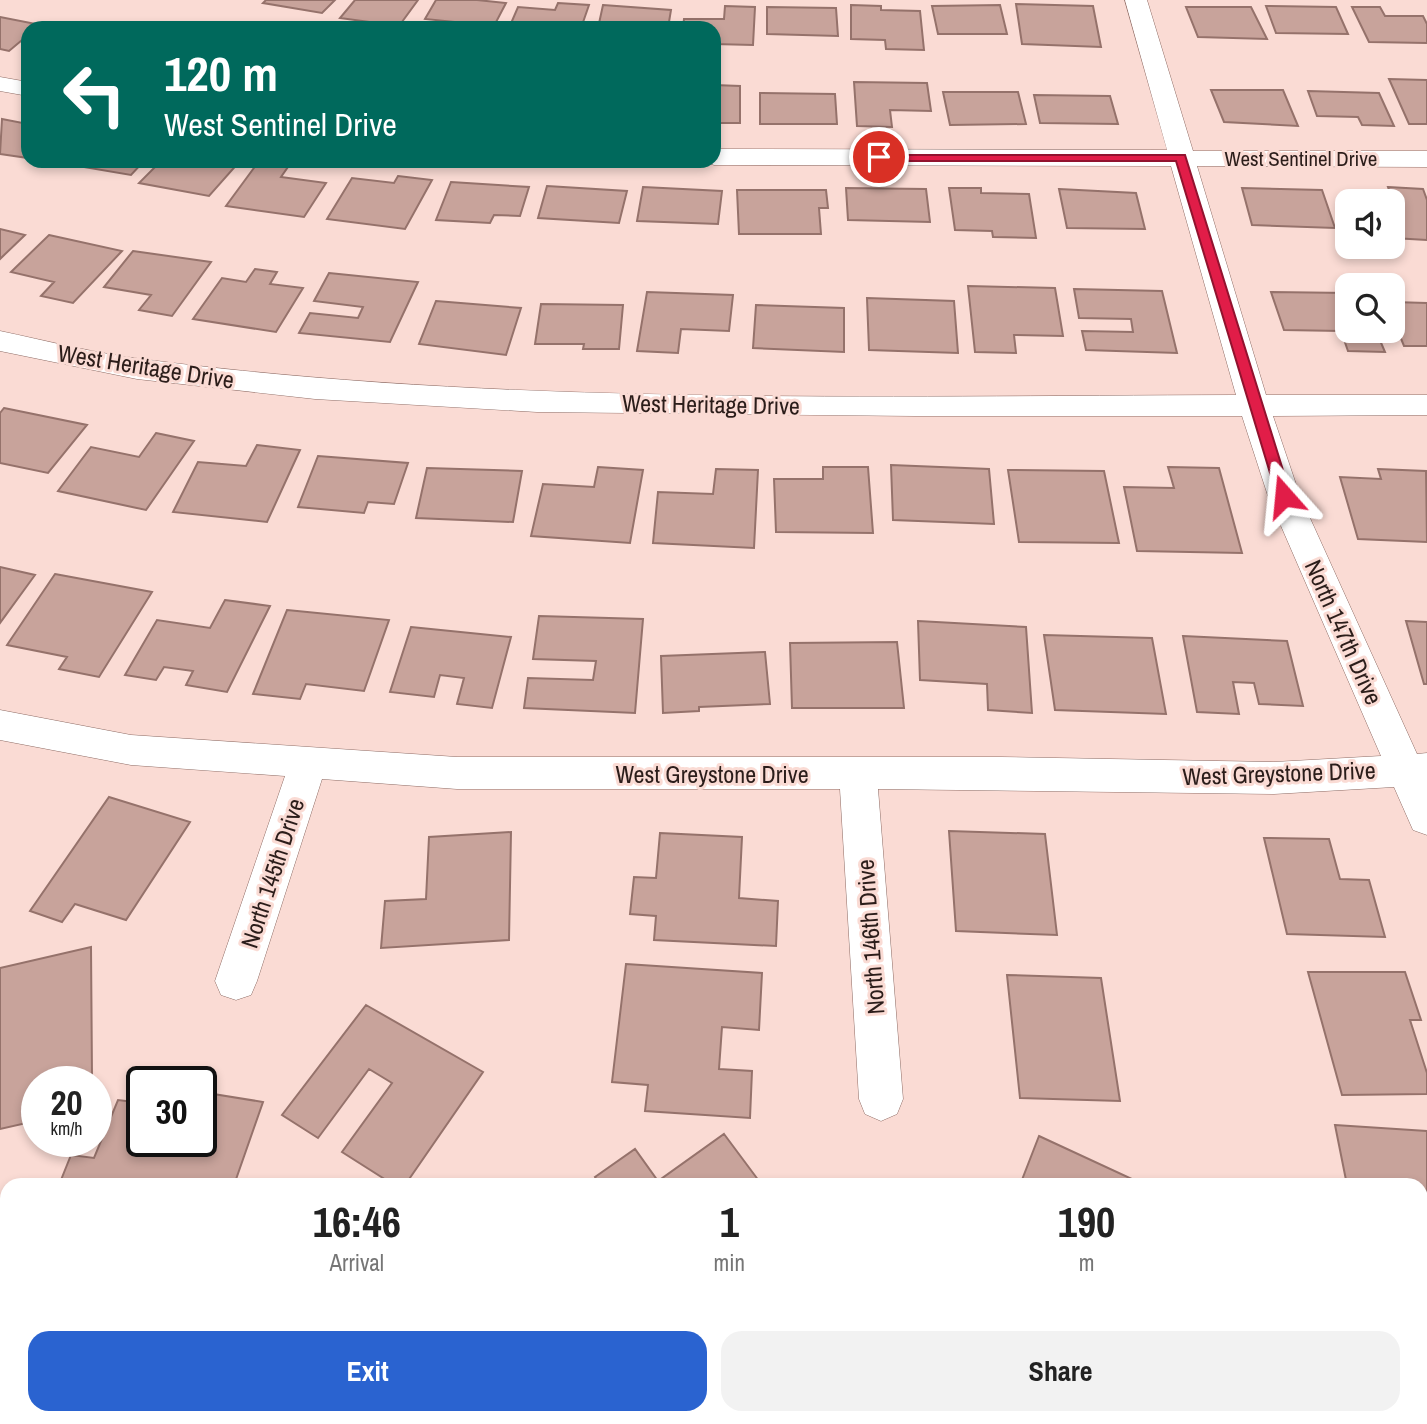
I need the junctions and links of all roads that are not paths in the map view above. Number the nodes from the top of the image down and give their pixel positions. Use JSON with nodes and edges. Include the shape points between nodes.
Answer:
{"nodes":[{"id":1,"x":1136,"y":0,"type":"edge"},
{"id":2,"x":0,"y":84,"type":"edge"},
{"id":3,"x":21,"y":88,"type":"edge"},
{"id":4,"x":721,"y":157,"type":"edge"},
{"id":5,"x":1181,"y":158,"type":"junction"},
{"id":6,"x":1427,"y":159,"type":"edge"},
{"id":7,"x":0,"y":341,"type":"edge"},
{"id":8,"x":1254,"y":405,"type":"junction"},
{"id":9,"x":1427,"y":405,"type":"edge"},
{"id":10,"x":0,"y":725,"type":"edge"},
{"id":11,"x":308,"y":764,"type":"junction"},
{"id":12,"x":1416,"y":768,"type":"edge"},
{"id":13,"x":858,"y":774,"type":"junction"},
{"id":14,"x":1427,"y":818,"type":"edge"},
{"id":15,"x":236,"y":981,"type":"dead end"},
{"id":16,"x":881,"y":1099,"type":"dead end"}],
"edges":[{"from":1,"to":5,"type":"street","name":"North 147th Drive"},
{"from":2,"to":3,"type":"street"},
{"from":4,"to":5,"type":"street","name":"West Sentinel Drive"},
{"from":5,"to":6,"type":"street","name":"West Sentinel Drive"},
{"from":5,"to":8,"type":"street","name":"North 147th Drive"},
{"from":7,"to":8,"type":"street","name":"West Heritage Drive","via":[[136,369],[287,386],[523,401]]},
{"from":8,"to":9,"type":"street","name":"West Heritage Drive"},
{"from":8,"to":12,"type":"street","name":"North 147th Drive","via":[[1284,496]]},
{"from":10,"to":11,"type":"street","name":"West Greystone Drive","via":[[131,750]]},
{"from":11,"to":13,"type":"street","name":"West Greystone Drive","via":[[457,773]]},
{"from":11,"to":15,"type":"street","name":"North 145th Drive"},
{"from":12,"to":13,"type":"street","name":"West Greystone Drive","via":[[1274,778]]},
{"from":12,"to":14,"type":"street","name":"North 147th Drive"},
{"from":13,"to":16,"type":"street","name":"North 146th Drive"}]}
